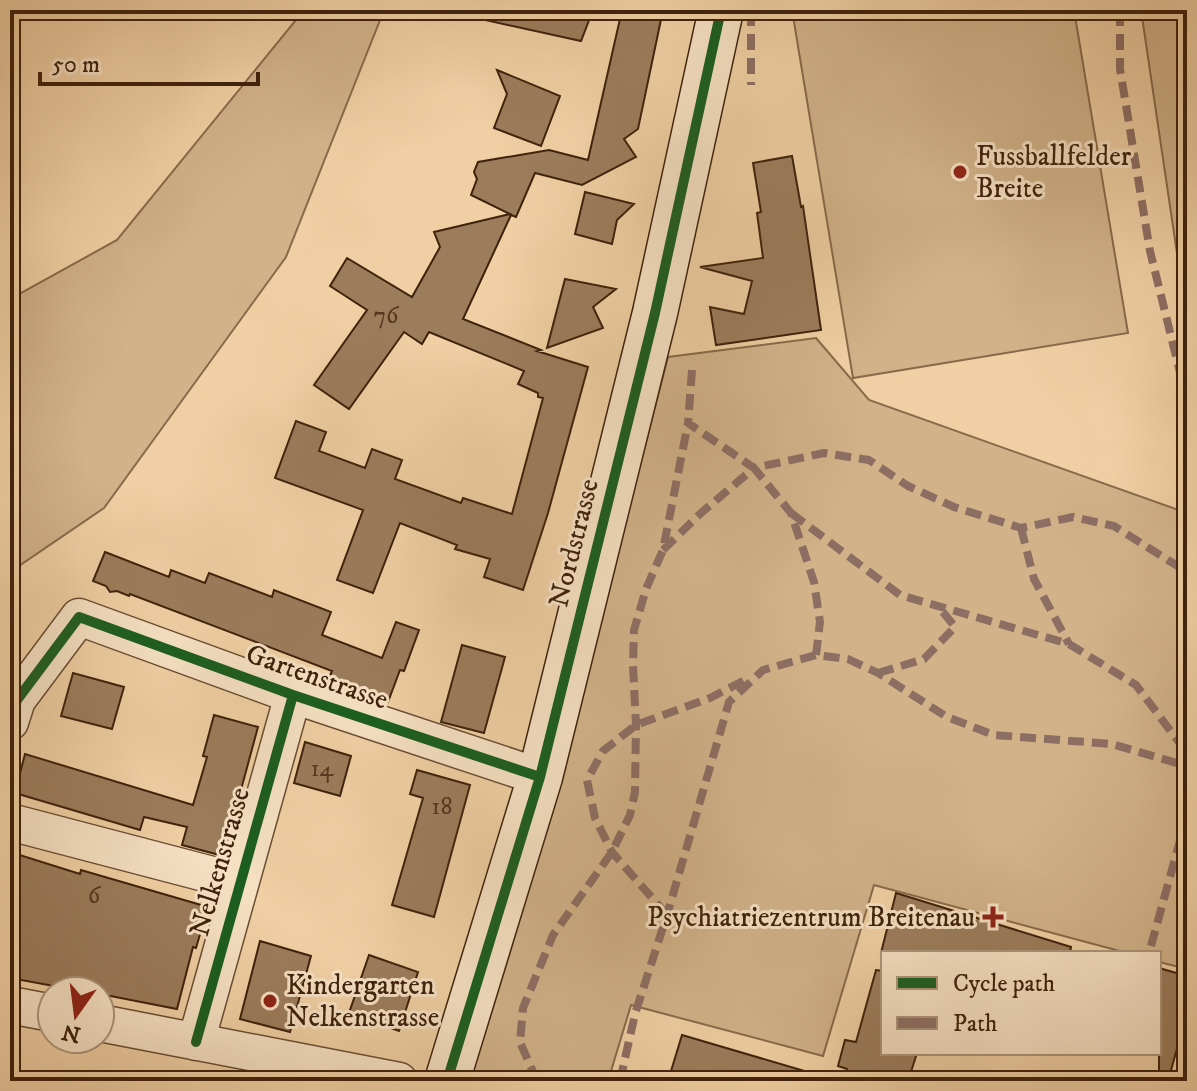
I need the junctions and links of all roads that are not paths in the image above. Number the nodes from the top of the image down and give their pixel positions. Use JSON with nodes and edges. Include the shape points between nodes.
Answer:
{"nodes":[{"id":1,"x":721,"y":10,"type":"edge"},
{"id":2,"x":293,"y":695,"type":"junction"},
{"id":3,"x":10,"y":722,"type":"edge"},
{"id":4,"x":540,"y":777,"type":"junction"},
{"id":5,"x":10,"y":822,"type":"edge"},
{"id":6,"x":239,"y":882,"type":"junction"},
{"id":7,"x":10,"y":1005,"type":"edge"},
{"id":8,"x":36,"y":1010,"type":"edge"},
{"id":9,"x":116,"y":1026,"type":"edge"},
{"id":10,"x":196,"y":1042,"type":"junction"},
{"id":11,"x":399,"y":1081,"type":"edge"},
{"id":12,"x":447,"y":1081,"type":"edge"}],
"edges":[{"from":1,"to":4,"type":"street","name":"Nordstrasse","via":[[651,328]]},
{"from":2,"to":3,"type":"street","name":"Gartenstrasse","via":[[79,617],[17,700]]},
{"from":2,"to":4,"type":"street","name":"Gartenstrasse"},
{"from":2,"to":6,"type":"street","name":"Nelkenstrasse"},
{"from":4,"to":12,"type":"street","name":"Nordstrasse"},
{"from":5,"to":6,"type":"street"},
{"from":6,"to":10,"type":"street","name":"Nelkenstrasse"},
{"from":7,"to":8,"type":"street"},
{"from":9,"to":10,"type":"street"},
{"from":10,"to":11,"type":"street"}]}
